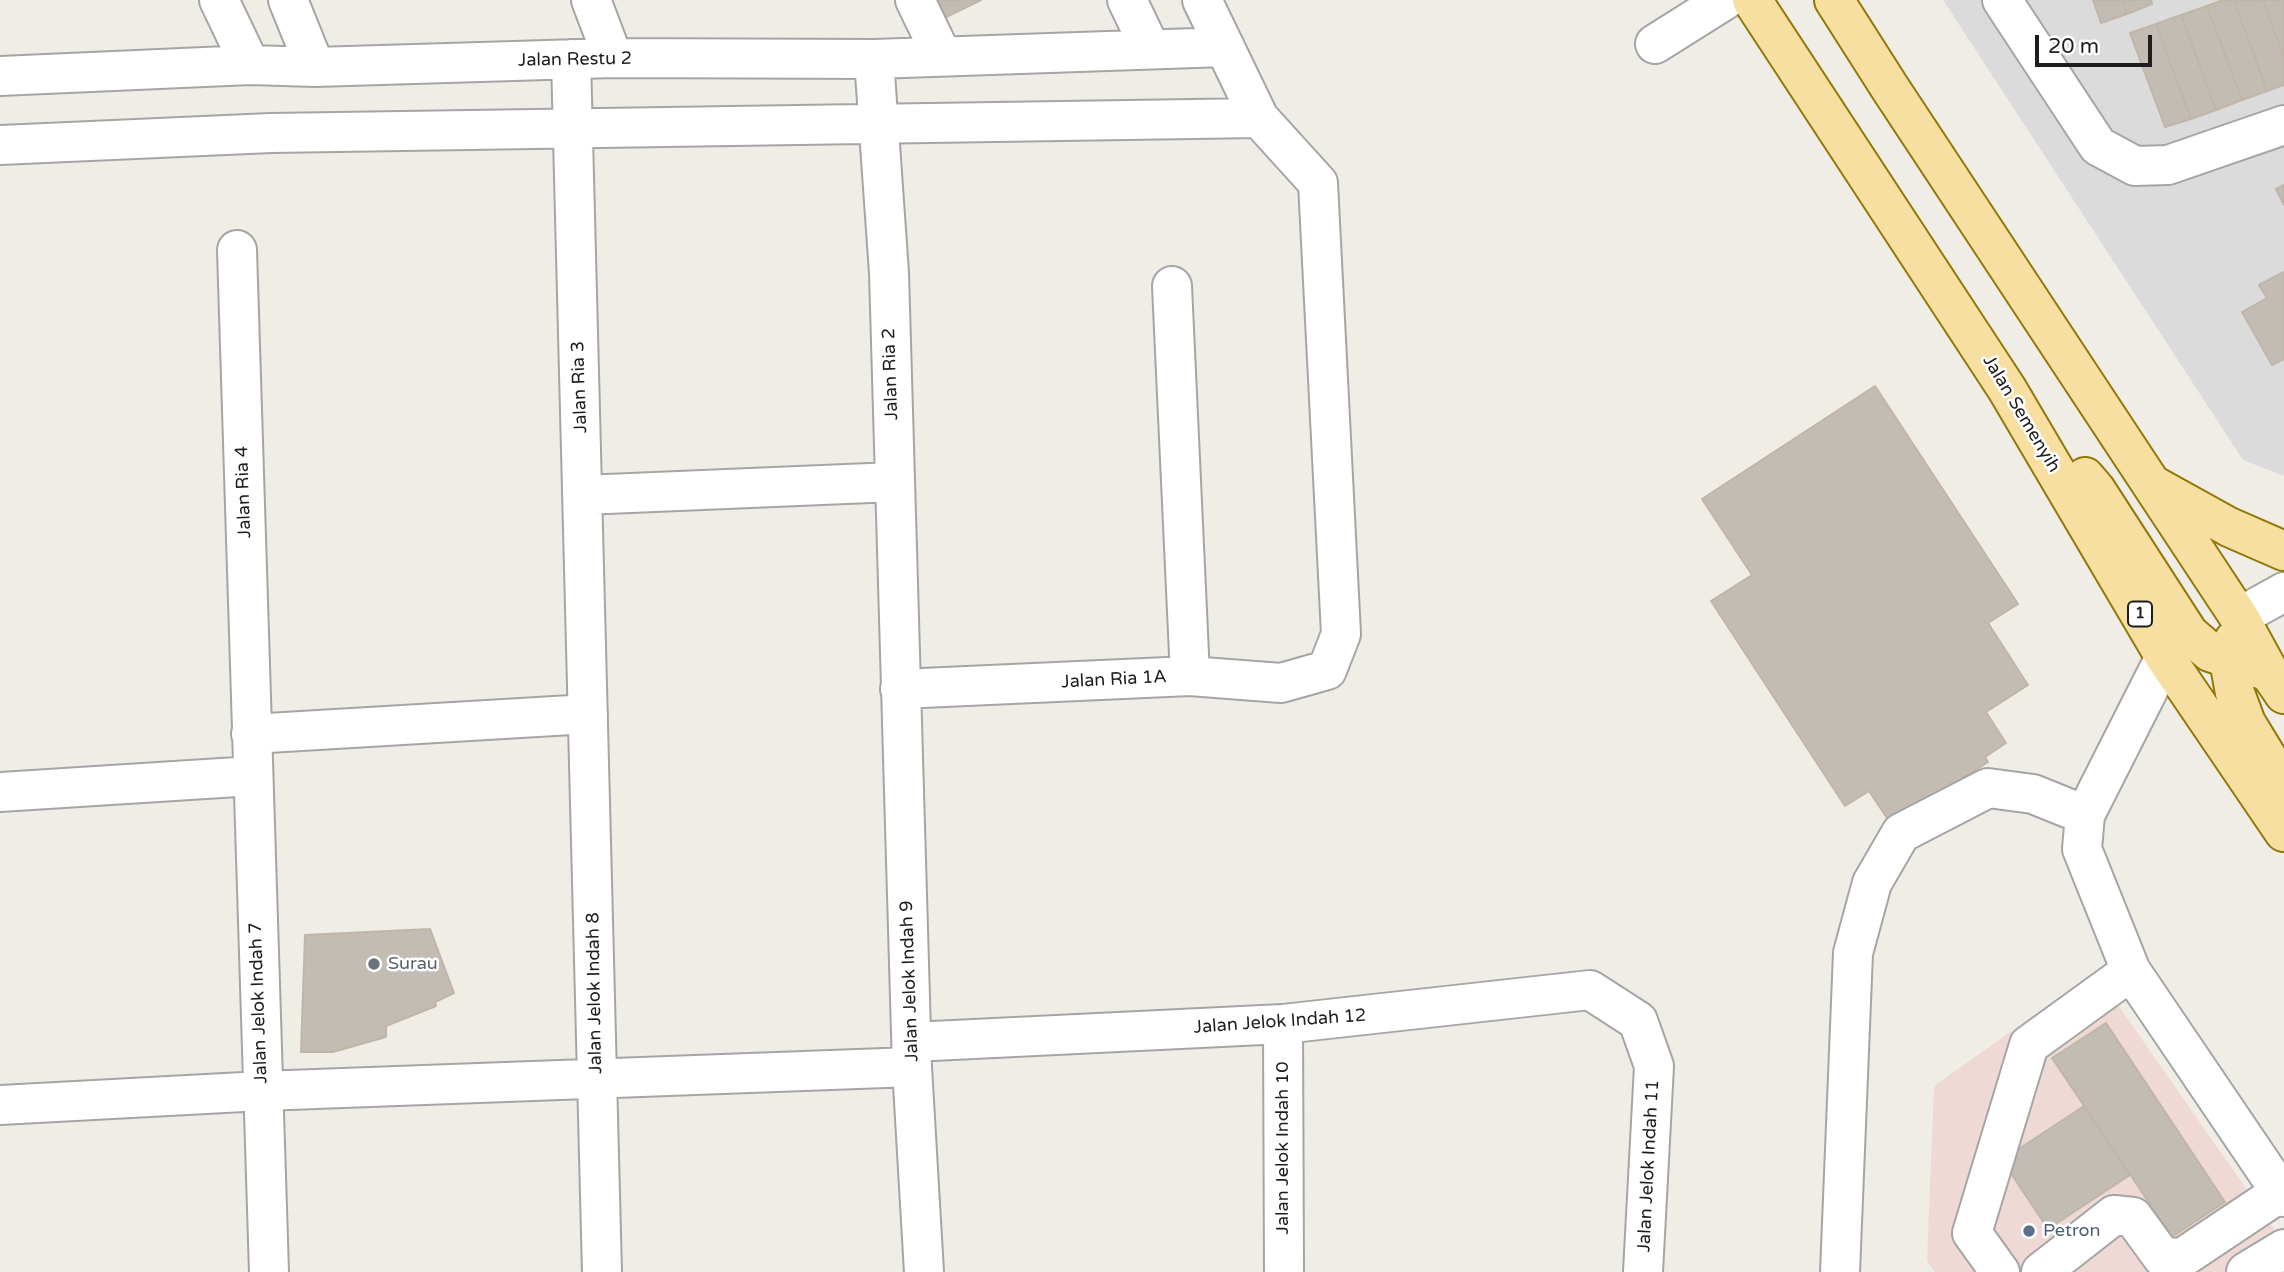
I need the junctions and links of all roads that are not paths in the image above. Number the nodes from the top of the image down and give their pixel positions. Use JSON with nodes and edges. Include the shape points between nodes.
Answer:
{"nodes":[{"id":1,"x":219,"y":0,"type":"edge"},
{"id":2,"x":591,"y":0,"type":"edge"},
{"id":3,"x":915,"y":0,"type":"edge"},
{"id":4,"x":1127,"y":0,"type":"edge"},
{"id":5,"x":1202,"y":0,"type":"edge"},
{"id":6,"x":1725,"y":0,"type":"edge"},
{"id":7,"x":1752,"y":0,"type":"edge"},
{"id":8,"x":1834,"y":0,"type":"edge"},
{"id":9,"x":2002,"y":0,"type":"edge"},
{"id":10,"x":298,"y":3,"type":"edge"},
{"id":11,"x":1655,"y":44,"type":"dead end"},
{"id":12,"x":1225,"y":47,"type":"junction"},
{"id":13,"x":1150,"y":48,"type":"junction"},
{"id":14,"x":942,"y":56,"type":"junction"},
{"id":15,"x":613,"y":58,"type":"junction"},
{"id":16,"x":570,"y":59,"type":"junction"},
{"id":17,"x":874,"y":59,"type":"junction"},
{"id":18,"x":250,"y":65,"type":"junction"},
{"id":19,"x":315,"y":67,"type":"junction"},
{"id":20,"x":0,"y":76,"type":"edge"},
{"id":21,"x":1259,"y":118,"type":"junction"},
{"id":22,"x":878,"y":123,"type":"junction"},
{"id":23,"x":2284,"y":125,"type":"edge"},
{"id":24,"x":573,"y":128,"type":"junction"},
{"id":25,"x":0,"y":145,"type":"edge"},
{"id":26,"x":237,"y":250,"type":"dead end"},
{"id":27,"x":1172,"y":286,"type":"dead end"},
{"id":28,"x":2007,"y":389,"type":"junction"},
{"id":29,"x":894,"y":482,"type":"junction"},
{"id":30,"x":2150,"y":483,"type":"junction"},
{"id":31,"x":583,"y":495,"type":"junction"},
{"id":32,"x":2284,"y":551,"type":"edge"},
{"id":33,"x":2284,"y":592,"type":"edge"},
{"id":34,"x":2239,"y":617,"type":"junction"},
{"id":35,"x":2165,"y":657,"type":"junction"},
{"id":36,"x":2230,"y":660,"type":"junction"},
{"id":37,"x":1190,"y":676,"type":"junction"},
{"id":38,"x":2279,"y":676,"type":"edge"},
{"id":39,"x":900,"y":689,"type":"junction"},
{"id":40,"x":588,"y":714,"type":"junction"},
{"id":41,"x":251,"y":734,"type":"junction"},
{"id":42,"x":253,"y":775,"type":"junction"},
{"id":43,"x":2284,"y":785,"type":"edge"},
{"id":44,"x":0,"y":792,"type":"edge"},
{"id":45,"x":2085,"y":815,"type":"junction"},
{"id":46,"x":2284,"y":832,"type":"edge"},
{"id":47,"x":2132,"y":971,"type":"junction"},
{"id":48,"x":1638,"y":1021,"type":"joint"},
{"id":49,"x":1283,"y":1024,"type":"junction"},
{"id":50,"x":912,"y":1054,"type":"junction"},
{"id":51,"x":597,"y":1079,"type":"junction"},
{"id":52,"x":262,"y":1091,"type":"junction"},
{"id":53,"x":0,"y":1105,"type":"edge"},
{"id":54,"x":2282,"y":1195,"type":"edge"},
{"id":55,"x":2284,"y":1249,"type":"edge"},
{"id":56,"x":269,"y":1272,"type":"edge"},
{"id":57,"x":603,"y":1272,"type":"edge"},
{"id":58,"x":924,"y":1272,"type":"edge"},
{"id":59,"x":1284,"y":1272,"type":"edge"},
{"id":60,"x":1643,"y":1272,"type":"edge"},
{"id":61,"x":1840,"y":1272,"type":"edge"},
{"id":62,"x":2000,"y":1272,"type":"edge"},
{"id":63,"x":2041,"y":1272,"type":"edge"},
{"id":64,"x":2246,"y":1272,"type":"edge"}],
"edges":[{"from":1,"to":18,"type":"street"},
{"from":2,"to":15,"type":"street"},
{"from":3,"to":14,"type":"street"},
{"from":4,"to":13,"type":"street"},
{"from":5,"to":12,"type":"street"},
{"from":6,"to":11,"type":"street"},
{"from":7,"to":28,"type":"main road","name":"Jalan Semenyih","number":"1"},
{"from":8,"to":30,"type":"main road"},
{"from":9,"to":23,"type":"street","via":[[2098,146],[2135,166],[2168,165]]},
{"from":10,"to":19,"type":"street"},
{"from":12,"to":13,"type":"street","name":"Jalan Restu 2"},
{"from":12,"to":21,"type":"street"},
{"from":13,"to":14,"type":"street","name":"Jalan Restu 2"},
{"from":14,"to":17,"type":"street","name":"Jalan Restu 2"},
{"from":15,"to":16,"type":"street","name":"Jalan Restu 2"},
{"from":15,"to":17,"type":"street","name":"Jalan Restu 2"},
{"from":16,"to":19,"type":"street","name":"Jalan Restu 2"},
{"from":16,"to":24,"type":"street","name":"Jalan Ria 3"},
{"from":17,"to":22,"type":"street","name":"Jalan Ria 2"},
{"from":18,"to":19,"type":"street","name":"Jalan Restu 2"},
{"from":18,"to":20,"type":"street","name":"Jalan Restu 2"},
{"from":21,"to":22,"type":"street"},
{"from":21,"to":37,"type":"street","name":"Jalan Ria 1A","via":[[1318,183],[1340,634],[1327,670],[1281,682]]},
{"from":22,"to":24,"type":"street"},
{"from":22,"to":29,"type":"street","name":"Jalan Ria 2"},
{"from":24,"to":25,"type":"street","via":[[271,133]]},
{"from":24,"to":31,"type":"street","name":"Jalan Ria 3"},
{"from":26,"to":41,"type":"street","name":"Jalan Ria 4"},
{"from":27,"to":37,"type":"street"},
{"from":28,"to":35,"type":"main road","name":"Jalan Semenyih","number":"1"},
{"from":28,"to":36,"type":"main road","via":[[2096,490],[2189,634],[2210,652]]},
{"from":29,"to":31,"type":"street"},
{"from":29,"to":39,"type":"street","name":"Jalan Ria 2"},
{"from":30,"to":32,"type":"main road"},
{"from":30,"to":34,"type":"main road"},
{"from":31,"to":40,"type":"street","name":"Jalan Ria 3"},
{"from":33,"to":34,"type":"street"},
{"from":34,"to":36,"type":"main road"},
{"from":34,"to":38,"type":"main road"},
{"from":35,"to":45,"type":"street"},
{"from":35,"to":46,"type":"main road","name":"Jalan Semenyih","number":"1"},
{"from":36,"to":38,"type":"main road"},
{"from":36,"to":43,"type":"main road","via":[[2246,723]]},
{"from":37,"to":39,"type":"street","name":"Jalan Ria 1A"},
{"from":39,"to":50,"type":"street","name":"Jalan Jelok Indah 9"},
{"from":40,"to":41,"type":"street"},
{"from":40,"to":51,"type":"street","name":"Jalan Jelok Indah 8"},
{"from":41,"to":42,"type":"street","name":"Jalan Jelok Indah 7"},
{"from":42,"to":44,"type":"street"},
{"from":42,"to":52,"type":"street","name":"Jalan Jelok Indah 7"},
{"from":45,"to":47,"type":"street","via":[[2082,849]]},
{"from":45,"to":61,"type":"street","via":[[2033,794],[1988,788],[1901,833],[1872,883],[1853,953]]},
{"from":47,"to":54,"type":"street"},
{"from":47,"to":62,"type":"street","via":[[2029,1045],[1972,1233]]},
{"from":48,"to":49,"type":"street","name":"Jalan Jelok Indah 12","via":[[1590,990]]},
{"from":48,"to":60,"type":"street","name":"Jalan Jelok Indah 11","via":[[1654,1066]]},
{"from":49,"to":50,"type":"street","name":"Jalan Jelok Indah 12"},
{"from":49,"to":59,"type":"street","name":"Jalan Jelok Indah 10"},
{"from":50,"to":51,"type":"street","name":"Jalan Jelok Indah 12"},
{"from":50,"to":58,"type":"street","name":"Jalan Jelok Indah 9"},
{"from":51,"to":52,"type":"street","name":"Jalan Jelok Indah 12"},
{"from":51,"to":57,"type":"street","name":"Jalan Jelok Indah 8"},
{"from":52,"to":53,"type":"street","name":"Jalan Jelok Indah 12"},
{"from":52,"to":56,"type":"street","name":"Jalan Jelok Indah 7"},
{"from":54,"to":63,"type":"street","via":[[2182,1258],[2162,1258],[2133,1217],[2114,1215]]},
{"from":55,"to":64,"type":"street"}]}
